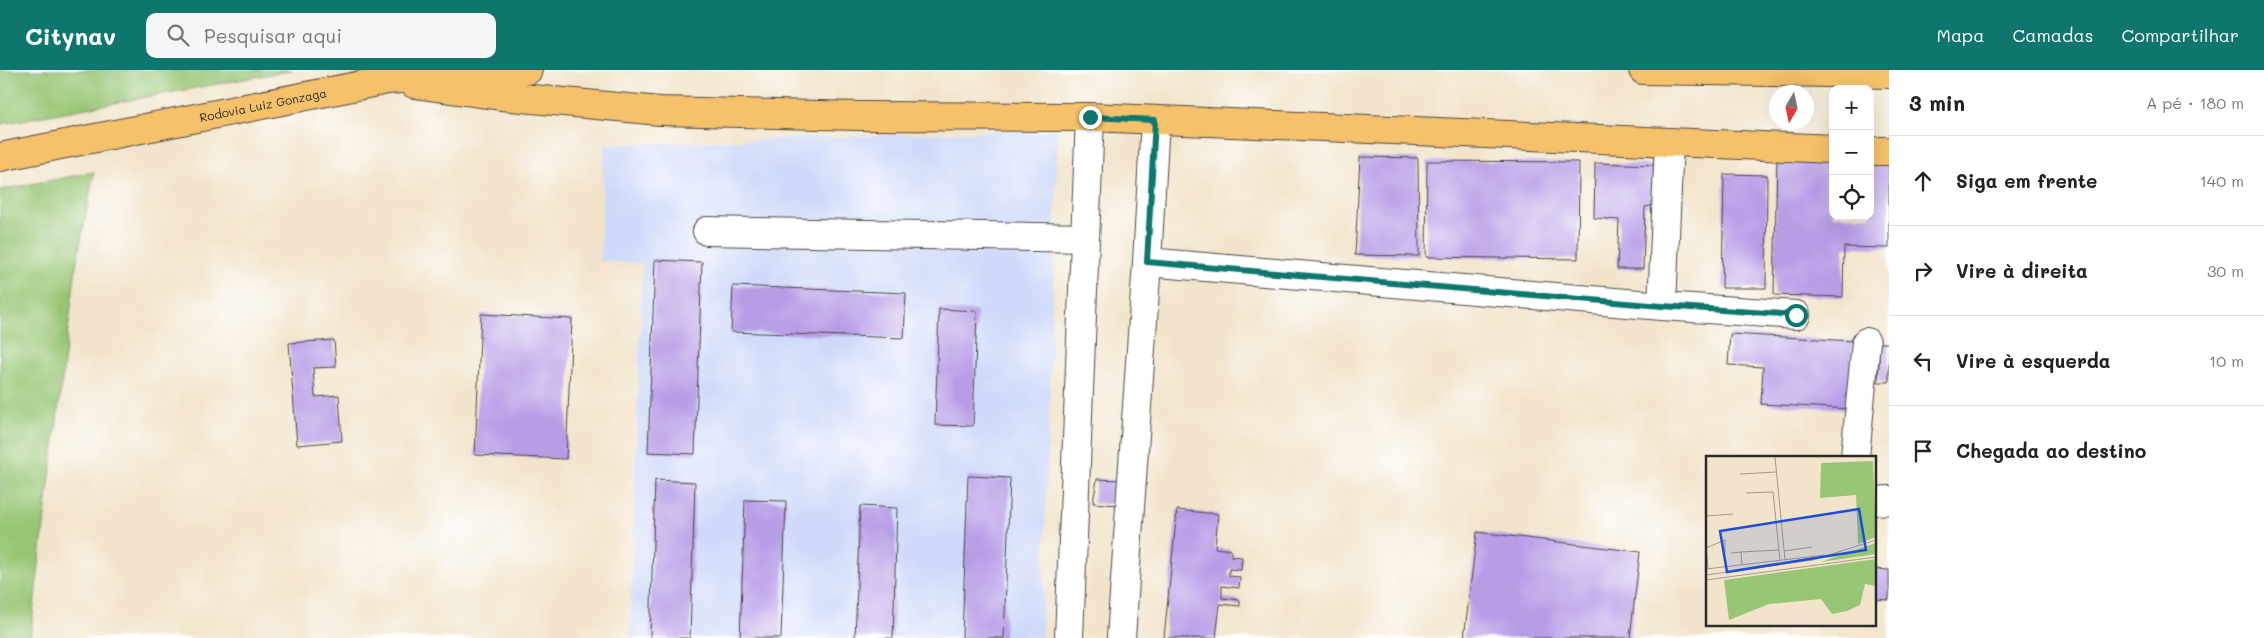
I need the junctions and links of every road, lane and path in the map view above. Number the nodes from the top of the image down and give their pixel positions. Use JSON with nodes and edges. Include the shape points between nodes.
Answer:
{"nodes":[{"id":1,"x":528,"y":70,"type":"edge"},
{"id":2,"x":1644,"y":70,"type":"edge"},
{"id":3,"x":1889,"y":74,"type":"edge"},
{"id":4,"x":387,"y":80,"type":"junction"},
{"id":5,"x":1090,"y":117,"type":"junction"},
{"id":6,"x":1155,"y":120,"type":"junction"},
{"id":7,"x":1669,"y":142,"type":"junction"},
{"id":8,"x":1829,"y":149,"type":"edge"},
{"id":9,"x":1874,"y":150,"type":"edge"},
{"id":10,"x":1889,"y":151,"type":"edge"},
{"id":11,"x":0,"y":157,"type":"edge"},
{"id":12,"x":707,"y":231,"type":"dead end"},
{"id":13,"x":1085,"y":238,"type":"junction"},
{"id":14,"x":1147,"y":262,"type":"junction"},
{"id":15,"x":1662,"y":306,"type":"junction"},
{"id":16,"x":1796,"y":315,"type":"dead end"},
{"id":17,"x":1866,"y":342,"type":"dead end"},
{"id":18,"x":1855,"y":456,"type":"edge"},
{"id":19,"x":1889,"y":500,"type":"edge"},
{"id":20,"x":1876,"y":501,"type":"edge"},
{"id":21,"x":1068,"y":638,"type":"edge"},
{"id":22,"x":1121,"y":638,"type":"edge"}],
"edges":[{"from":1,"to":4,"type":"main road","name":"Rodovia Luiz Gonzaga"},
{"from":2,"to":3,"type":"main road"},
{"from":4,"to":5,"type":"main road","via":[[501,96],[660,111]]},
{"from":4,"to":11,"type":"main road","name":"Rodovia Luiz Gonzaga"},
{"from":5,"to":6,"type":"main road"},
{"from":5,"to":13,"type":"street"},
{"from":6,"to":7,"type":"main road"},
{"from":6,"to":14,"type":"street"},
{"from":7,"to":8,"type":"main road"},
{"from":7,"to":15,"type":"street"},
{"from":9,"to":10,"type":"main road"},
{"from":12,"to":13,"type":"street"},
{"from":13,"to":21,"type":"street"},
{"from":14,"to":15,"type":"street"},
{"from":14,"to":22,"type":"street"},
{"from":15,"to":16,"type":"street"},
{"from":17,"to":18,"type":"street"},
{"from":19,"to":20,"type":"street"}]}
